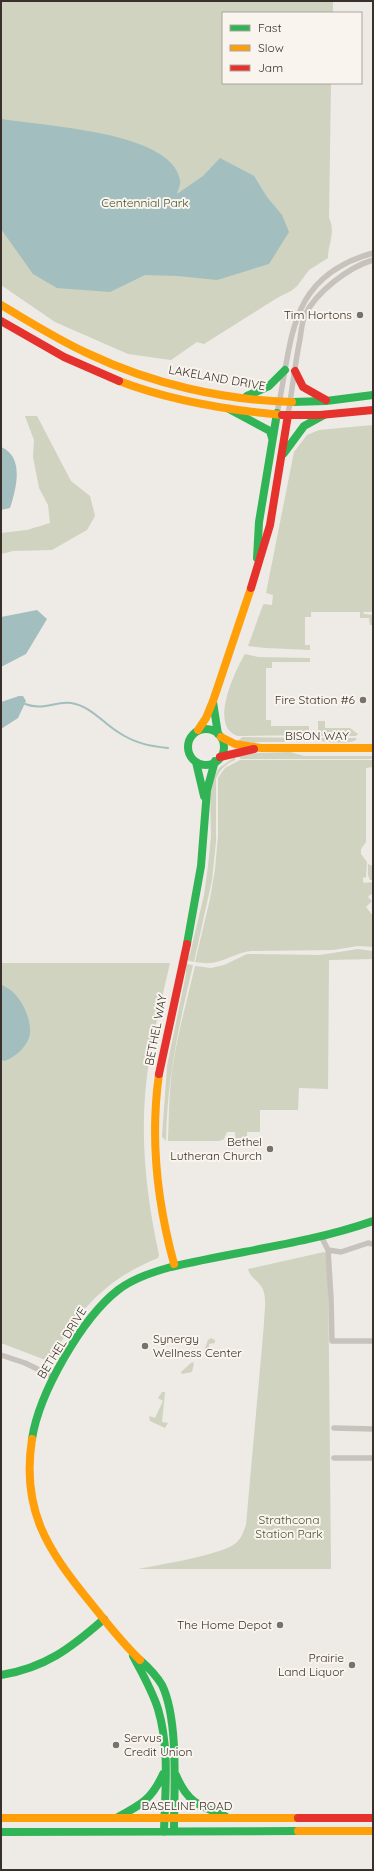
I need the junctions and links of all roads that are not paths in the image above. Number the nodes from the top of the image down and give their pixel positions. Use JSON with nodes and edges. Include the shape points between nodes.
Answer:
{"nodes":[{"id":1,"x":373,"y":253,"type":"edge"},
{"id":2,"x":373,"y":260,"type":"edge"},
{"id":3,"x":1,"y":305,"type":"edge"},
{"id":4,"x":1,"y":321,"type":"edge"},
{"id":5,"x":285,"y":370,"type":"junction"},
{"id":6,"x":295,"y":371,"type":"junction"},
{"id":7,"x":373,"y":395,"type":"edge"},
{"id":8,"x":245,"y":397,"type":"junction"},
{"id":9,"x":327,"y":400,"type":"junction"},
{"id":10,"x":280,"y":401,"type":"junction"},
{"id":11,"x":290,"y":401,"type":"junction"},
{"id":12,"x":224,"y":407,"type":"junction"},
{"id":13,"x":373,"y":410,"type":"edge"},
{"id":14,"x":277,"y":413,"type":"junction"},
{"id":15,"x":328,"y":413,"type":"junction"},
{"id":16,"x":288,"y":415,"type":"junction"},
{"id":17,"x":272,"y":441,"type":"junction"},
{"id":18,"x":282,"y":455,"type":"junction"},
{"id":19,"x":256,"y":573,"type":"junction"},
{"id":20,"x":213,"y":701,"type":"junction"},
{"id":21,"x":198,"y":730,"type":"junction"},
{"id":22,"x":219,"y":736,"type":"junction"},
{"id":23,"x":261,"y":748,"type":"junction"},
{"id":24,"x":373,"y":748,"type":"edge"},
{"id":25,"x":218,"y":759,"type":"junction"},
{"id":26,"x":196,"y":762,"type":"junction"},
{"id":27,"x":205,"y":801,"type":"junction"},
{"id":28,"x":373,"y":1221,"type":"edge"},
{"id":29,"x":322,"y":1238,"type":"junction"},
{"id":30,"x":373,"y":1244,"type":"edge"},
{"id":31,"x":328,"y":1250,"type":"junction"},
{"id":32,"x":174,"y":1264,"type":"junction"},
{"id":33,"x":373,"y":1341,"type":"edge"},
{"id":34,"x":1,"y":1355,"type":"edge"},
{"id":35,"x":54,"y":1377,"type":"junction"},
{"id":36,"x":334,"y":1428,"type":"dead end"},
{"id":37,"x":373,"y":1428,"type":"edge"},
{"id":38,"x":334,"y":1458,"type":"dead end"},
{"id":39,"x":373,"y":1458,"type":"edge"},
{"id":40,"x":104,"y":1619,"type":"junction"},
{"id":41,"x":130,"y":1650,"type":"junction"},
{"id":42,"x":1,"y":1675,"type":"edge"},
{"id":43,"x":173,"y":1768,"type":"junction"},
{"id":44,"x":165,"y":1770,"type":"junction"},
{"id":45,"x":1,"y":1818,"type":"edge"},
{"id":46,"x":116,"y":1818,"type":"junction"},
{"id":47,"x":165,"y":1818,"type":"junction"},
{"id":48,"x":174,"y":1818,"type":"junction"},
{"id":49,"x":228,"y":1818,"type":"junction"},
{"id":50,"x":373,"y":1818,"type":"edge"},
{"id":51,"x":174,"y":1831,"type":"junction"},
{"id":52,"x":373,"y":1831,"type":"edge"},
{"id":53,"x":1,"y":1832,"type":"edge"},
{"id":54,"x":164,"y":1832,"type":"junction"}],
"edges":[{"from":1,"to":5,"type":"street","via":[[330,271],[306,299],[292,331]]},
{"from":2,"to":6,"type":"street","via":[[335,281],[311,307],[302,327]]},
{"from":3,"to":8,"type":"street","name":"LAKELAND DRIVE","via":[[65,342],[131,371],[183,386]]},
{"from":4,"to":12,"type":"street","name":"LAKELAND DRIVE","via":[[50,350],[103,375],[159,394]]},
{"from":5,"to":8,"type":"street","via":[[269,388]]},
{"from":5,"to":10,"type":"street"},
{"from":6,"to":9,"type":"street","via":[[303,387]]},
{"from":6,"to":11,"type":"street"},
{"from":7,"to":9,"type":"street","name":"LAKELAND DRIVE"},
{"from":8,"to":10,"type":"street","name":"LAKELAND DRIVE"},
{"from":9,"to":11,"type":"street","name":"LAKELAND DRIVE"},
{"from":10,"to":11,"type":"street","name":"LAKELAND DRIVE"},
{"from":10,"to":14,"type":"street"},
{"from":11,"to":16,"type":"street"},
{"from":12,"to":14,"type":"street","name":"LAKELAND DRIVE"},
{"from":12,"to":17,"type":"street","via":[[270,431]]},
{"from":13,"to":15,"type":"street","name":"LAKELAND DRIVE"},
{"from":14,"to":16,"type":"street","name":"LAKELAND DRIVE"},
{"from":14,"to":17,"type":"street"},
{"from":15,"to":16,"type":"street","name":"LAKELAND DRIVE"},
{"from":15,"to":18,"type":"street","via":[[304,426]]},
{"from":16,"to":18,"type":"street"},
{"from":17,"to":19,"type":"street","via":[[259,522]]},
{"from":18,"to":19,"type":"street","via":[[270,525]]},
{"from":19,"to":20,"type":"street"},
{"from":20,"to":21,"type":"street"},
{"from":20,"to":22,"type":"street"},
{"from":21,"to":22,"type":"street","via":[[209,729]]},
{"from":21,"to":26,"type":"street","via":[[191,736],[188,745],[189,754]]},
{"from":22,"to":23,"type":"street","name":"BISON WAY","via":[[235,744]]},
{"from":22,"to":25,"type":"street","via":[[223,745]]},
{"from":23,"to":24,"type":"street","name":"BISON WAY"},
{"from":23,"to":25,"type":"street","name":"BISON WAY"},
{"from":25,"to":26,"type":"street","via":[[208,764]]},
{"from":25,"to":27,"type":"street","name":"BETHEL WAY","via":[[209,777]]},
{"from":26,"to":27,"type":"street","name":"BETHEL WAY"},
{"from":27,"to":32,"type":"street","name":"BETHEL WAY","via":[[200,879],[162,1056],[154,1132],[160,1204]]},
{"from":28,"to":29,"type":"street","name":"BETHEL DRIVE"},
{"from":29,"to":31,"type":"street"},
{"from":29,"to":32,"type":"street","name":"BETHEL DRIVE"},
{"from":30,"to":31,"type":"street","via":[[368,1243],[341,1252]]},
{"from":31,"to":33,"type":"street","via":[[332,1341]]},
{"from":32,"to":35,"type":"street","name":"BETHEL DRIVE","via":[[138,1278],[107,1299],[84,1327]]},
{"from":34,"to":35,"type":"street"},
{"from":35,"to":40,"type":"street","name":"BETHEL DRIVE","via":[[32,1431],[29,1481],[35,1511],[45,1541],[65,1571]]},
{"from":36,"to":37,"type":"street"},
{"from":38,"to":39,"type":"street"},
{"from":40,"to":41,"type":"street","name":"BETHEL DRIVE"},
{"from":40,"to":42,"type":"street","via":[[95,1628],[39,1666]]},
{"from":41,"to":43,"type":"street","name":"BETHEL DRIVE","via":[[147,1666],[161,1685],[171,1723]]},
{"from":41,"to":44,"type":"street","name":"BETHEL DRIVE","via":[[151,1690],[158,1710],[164,1740]]},
{"from":43,"to":48,"type":"street","name":"BETHEL DRIVE"},
{"from":43,"to":49,"type":"street","via":[[183,1794],[188,1799]]},
{"from":44,"to":46,"type":"street","via":[[154,1795]]},
{"from":44,"to":47,"type":"street","name":"BETHEL DRIVE"},
{"from":45,"to":46,"type":"street","name":"BASELINE ROAD"},
{"from":46,"to":47,"type":"street","name":"BASELINE ROAD"},
{"from":47,"to":48,"type":"street","name":"BASELINE ROAD"},
{"from":47,"to":54,"type":"street","name":"BETHEL DRIVE"},
{"from":48,"to":49,"type":"street","name":"BASELINE ROAD"},
{"from":48,"to":51,"type":"street","name":"BETHEL DRIVE"},
{"from":49,"to":50,"type":"street","name":"BASELINE ROAD"},
{"from":51,"to":52,"type":"street"},
{"from":51,"to":54,"type":"street"},
{"from":53,"to":54,"type":"street"}]}
